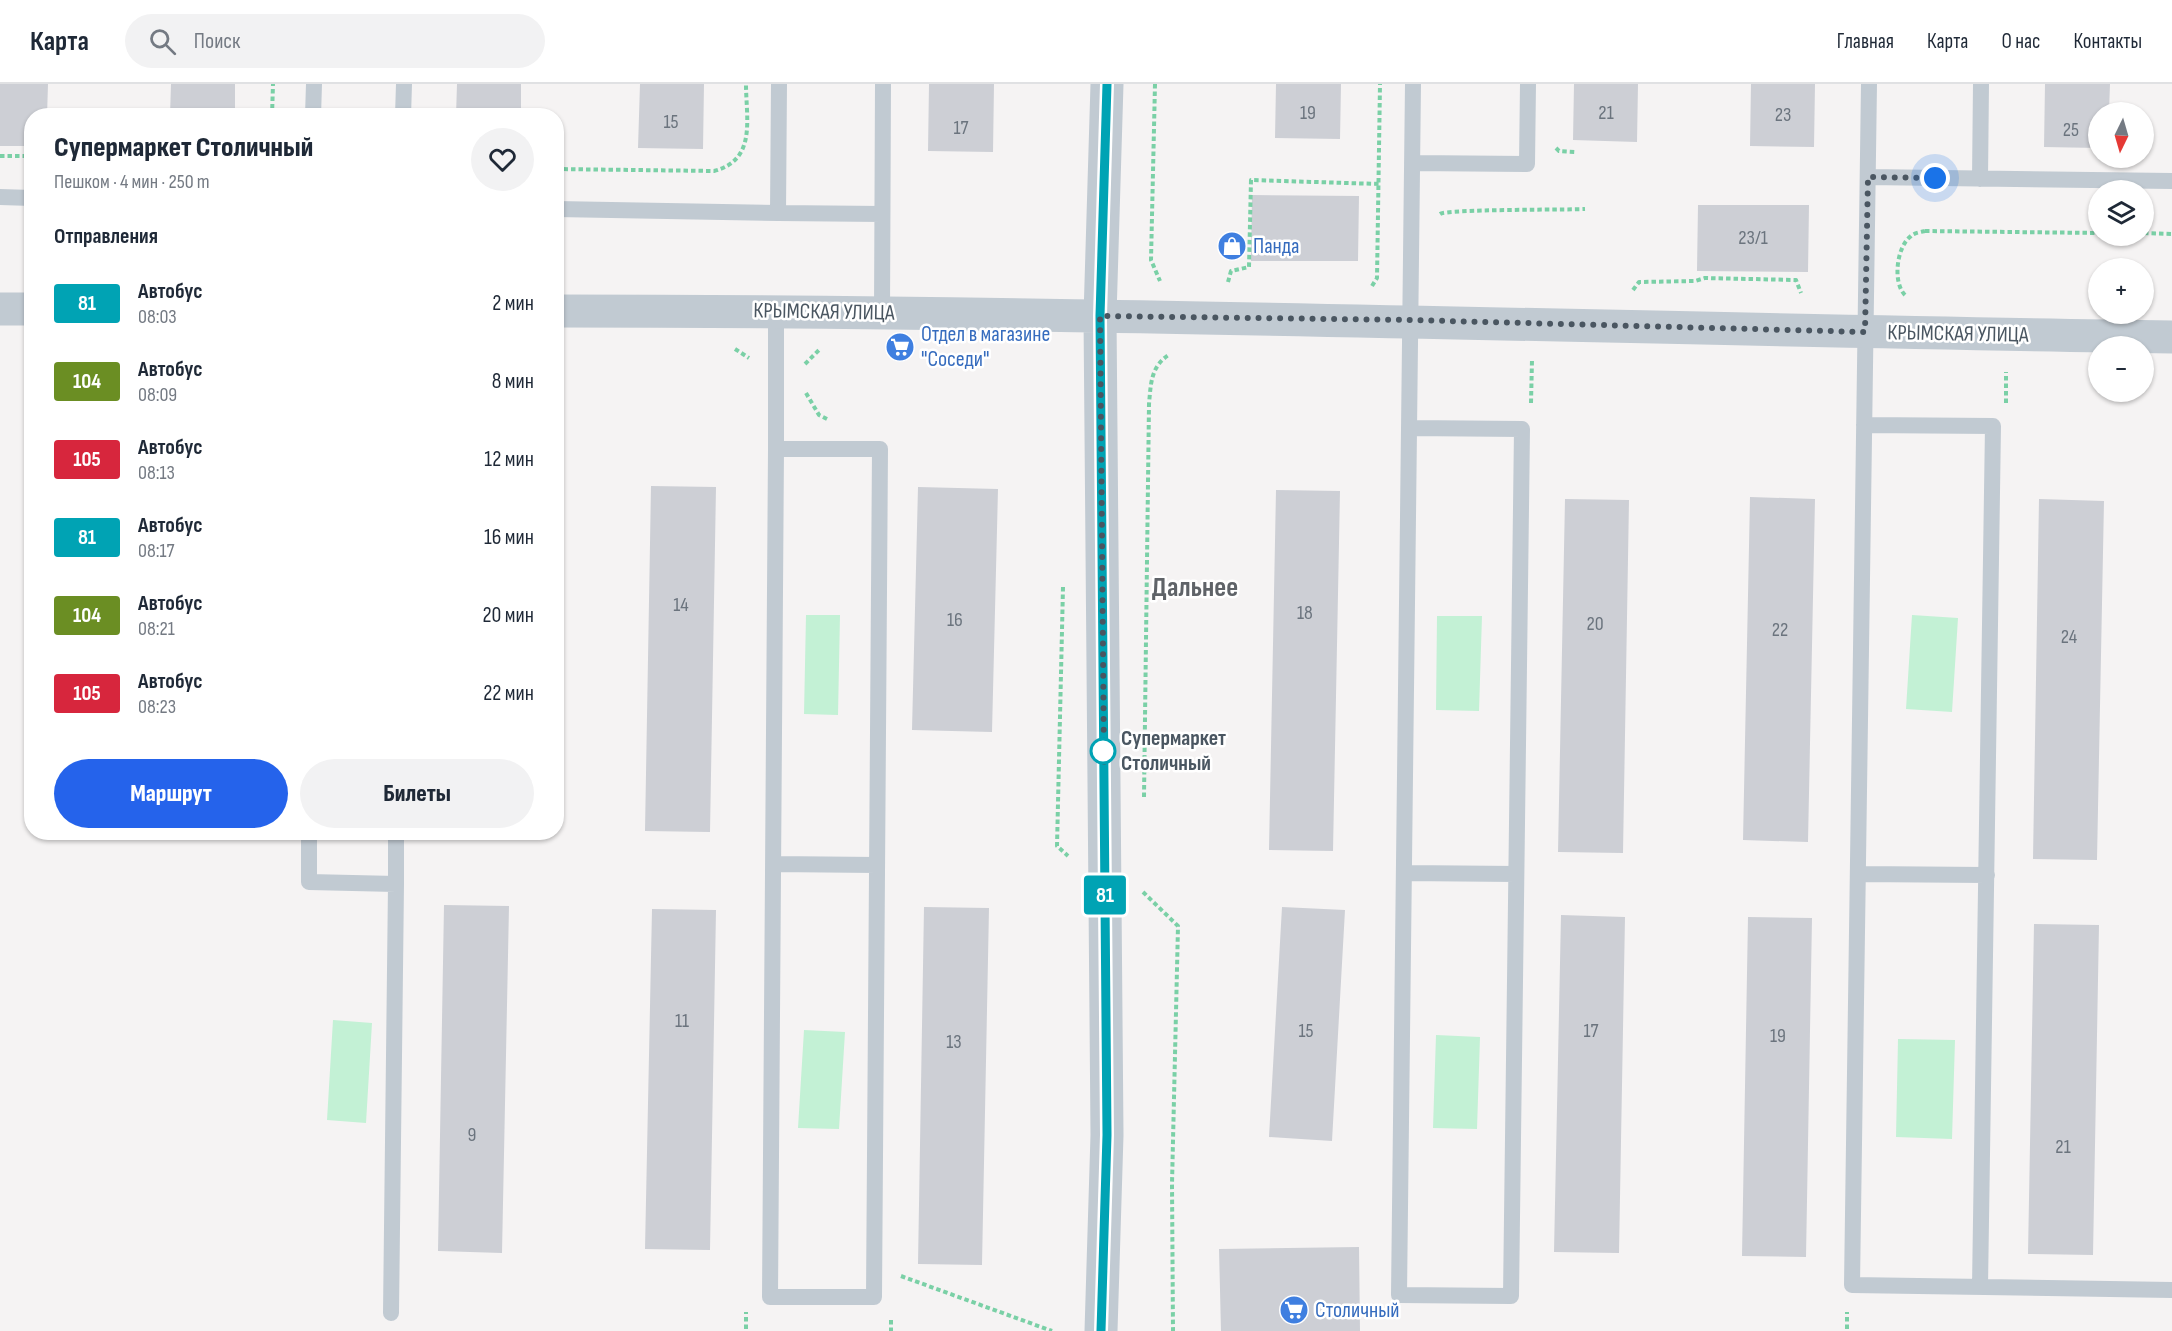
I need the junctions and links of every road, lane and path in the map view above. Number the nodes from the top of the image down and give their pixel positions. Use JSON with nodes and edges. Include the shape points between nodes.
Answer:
{"nodes":[{"id":1,"x":273,"y":84,"type":"edge"},
{"id":2,"x":314,"y":84,"type":"edge"},
{"id":3,"x":404,"y":84,"type":"edge"},
{"id":4,"x":746,"y":84,"type":"edge"},
{"id":5,"x":779,"y":84,"type":"edge"},
{"id":6,"x":883,"y":84,"type":"edge"},
{"id":7,"x":1107,"y":84,"type":"edge"},
{"id":8,"x":1155,"y":84,"type":"edge"},
{"id":9,"x":1380,"y":84,"type":"edge"},
{"id":10,"x":1413,"y":84,"type":"edge"},
{"id":11,"x":1528,"y":84,"type":"edge"},
{"id":12,"x":1869,"y":84,"type":"edge"},
{"id":13,"x":1981,"y":84,"type":"edge"},
{"id":14,"x":273,"y":108,"type":"edge"},
{"id":15,"x":313,"y":108,"type":"edge"},
{"id":16,"x":404,"y":108,"type":"edge"},
{"id":17,"x":0,"y":156,"type":"edge"},
{"id":18,"x":24,"y":156,"type":"edge"},
{"id":19,"x":1412,"y":163,"type":"junction"},
{"id":20,"x":564,"y":169,"type":"edge"},
{"id":21,"x":1868,"y":177,"type":"junction"},
{"id":22,"x":1980,"y":179,"type":"junction"},
{"id":23,"x":2172,"y":181,"type":"edge"},
{"id":24,"x":1379,"y":184,"type":"junction"},
{"id":25,"x":0,"y":197,"type":"edge"},
{"id":26,"x":24,"y":198,"type":"edge"},
{"id":27,"x":564,"y":208,"type":"edge"},
{"id":28,"x":1585,"y":209,"type":"dead end"},
{"id":29,"x":778,"y":213,"type":"junction"},
{"id":30,"x":882,"y":214,"type":"junction"},
{"id":31,"x":1433,"y":219,"type":"dead end"},
{"id":32,"x":2088,"y":233,"type":"edge"},
{"id":33,"x":2154,"y":233,"type":"edge"},
{"id":34,"x":2172,"y":234,"type":"edge"},
{"id":35,"x":1165,"y":285,"type":"dead end"},
{"id":36,"x":1226,"y":288,"type":"dead end"},
{"id":37,"x":1368,"y":293,"type":"dead end"},
{"id":38,"x":1629,"y":295,"type":"dead end"},
{"id":39,"x":1910,"y":299,"type":"dead end"},
{"id":40,"x":1805,"y":303,"type":"dead end"},
{"id":41,"x":0,"y":309,"type":"edge"},
{"id":42,"x":24,"y":309,"type":"edge"},
{"id":43,"x":564,"y":311,"type":"edge"},
{"id":44,"x":776,"y":311,"type":"junction"},
{"id":45,"x":882,"y":313,"type":"junction"},
{"id":46,"x":1100,"y":316,"type":"junction"},
{"id":47,"x":1410,"y":320,"type":"junction"},
{"id":48,"x":1865,"y":332,"type":"junction"},
{"id":49,"x":2172,"y":337,"type":"edge"},
{"id":50,"x":824,"y":346,"type":"dead end"},
{"id":51,"x":733,"y":348,"type":"dead end"},
{"id":52,"x":1174,"y":352,"type":"dead end"},
{"id":53,"x":751,"y":367,"type":"dead end"},
{"id":54,"x":803,"y":372,"type":"dead end"},
{"id":55,"x":805,"y":390,"type":"dead end"},
{"id":56,"x":829,"y":419,"type":"dead end"},
{"id":57,"x":1864,"y":425,"type":"junction"},
{"id":58,"x":1409,"y":428,"type":"junction"},
{"id":59,"x":776,"y":448,"type":"junction"},
{"id":60,"x":1063,"y":576,"type":"dead end"},
{"id":61,"x":1144,"y":800,"type":"dead end"},
{"id":62,"x":309,"y":840,"type":"edge"},
{"id":63,"x":396,"y":840,"type":"edge"},
{"id":64,"x":1074,"y":861,"type":"dead end"},
{"id":65,"x":773,"y":864,"type":"junction"},
{"id":66,"x":877,"y":865,"type":"junction"},
{"id":67,"x":1404,"y":873,"type":"junction"},
{"id":68,"x":1516,"y":874,"type":"junction"},
{"id":69,"x":1858,"y":874,"type":"junction"},
{"id":70,"x":1986,"y":875,"type":"junction"},
{"id":71,"x":1143,"y":882,"type":"dead end"},
{"id":72,"x":396,"y":884,"type":"junction"},
{"id":73,"x":891,"y":1272,"type":"dead end"},
{"id":74,"x":1980,"y":1287,"type":"junction"},
{"id":75,"x":2172,"y":1290,"type":"edge"},
{"id":76,"x":746,"y":1306,"type":"dead end"},
{"id":77,"x":390,"y":1313,"type":"dead end"},
{"id":78,"x":891,"y":1319,"type":"dead end"},
{"id":79,"x":746,"y":1329,"type":"dead end"},
{"id":80,"x":891,"y":1331,"type":"edge"},
{"id":81,"x":1052,"y":1331,"type":"edge"},
{"id":82,"x":1101,"y":1331,"type":"edge"},
{"id":83,"x":1173,"y":1331,"type":"edge"}],
"edges":[{"from":1,"to":14,"type":"path"},
{"from":2,"to":15,"type":"lane"},
{"from":3,"to":16,"type":"lane"},
{"from":4,"to":20,"type":"path","via":[[746,139],[741,156],[730,167],[714,171]]},
{"from":5,"to":29,"type":"lane"},
{"from":6,"to":30,"type":"lane"},
{"from":7,"to":46,"type":"street"},
{"from":8,"to":35,"type":"path","via":[[1151,260],[1158,279]]},
{"from":9,"to":24,"type":"path"},
{"from":10,"to":19,"type":"lane"},
{"from":11,"to":19,"type":"lane","via":[[1527,164]]},
{"from":12,"to":21,"type":"lane"},
{"from":13,"to":22,"type":"lane"},
{"from":17,"to":18,"type":"path"},
{"from":19,"to":47,"type":"lane"},
{"from":21,"to":22,"type":"lane"},
{"from":21,"to":48,"type":"lane"},
{"from":22,"to":23,"type":"lane"},
{"from":24,"to":36,"type":"path","via":[[1251,180],[1249,267],[1231,271]]},
{"from":24,"to":37,"type":"path","via":[[1377,278]]},
{"from":25,"to":26,"type":"lane"},
{"from":27,"to":29,"type":"lane"},
{"from":28,"to":31,"type":"path","via":[[1458,209],[1443,211]]},
{"from":29,"to":30,"type":"lane"},
{"from":30,"to":45,"type":"lane"},
{"from":32,"to":39,"type":"path","via":[[1925,231],[1911,235],[1899,251],[1901,291]]},
{"from":33,"to":34,"type":"path"},
{"from":38,"to":40,"type":"path","via":[[1639,282],[1705,278],[1796,280]]},
{"from":41,"to":42,"type":"street"},
{"from":43,"to":44,"type":"street","name":"КРЫМСКАЯ УЛИЦА"},
{"from":44,"to":45,"type":"street","name":"КРЫМСКАЯ УЛИЦА"},
{"from":44,"to":59,"type":"lane"},
{"from":45,"to":46,"type":"street","name":"КРЫМСКАЯ УЛИЦА"},
{"from":46,"to":47,"type":"street","name":"КРЫМСКАЯ УЛИЦА"},
{"from":46,"to":82,"type":"street","via":[[1107,1135]]},
{"from":47,"to":48,"type":"street","name":"КРЫМСКАЯ УЛИЦА"},
{"from":47,"to":58,"type":"lane"},
{"from":48,"to":49,"type":"street","name":"КРЫМСКАЯ УЛИЦА"},
{"from":48,"to":57,"type":"lane"},
{"from":50,"to":54,"type":"path","via":[[806,363]]},
{"from":51,"to":53,"type":"path","via":[[750,358]]},
{"from":52,"to":61,"type":"path","via":[[1158,362],[1149,404]]},
{"from":55,"to":56,"type":"path","via":[[819,415]]},
{"from":57,"to":69,"type":"lane"},
{"from":57,"to":70,"type":"lane","via":[[1994,426]]},
{"from":58,"to":67,"type":"lane"},
{"from":58,"to":68,"type":"lane","via":[[1522,429]]},
{"from":59,"to":65,"type":"lane"},
{"from":59,"to":66,"type":"lane","via":[[879,449]]},
{"from":60,"to":64,"type":"path","via":[[1057,846]]},
{"from":62,"to":72,"type":"lane","via":[[309,882]]},
{"from":63,"to":72,"type":"lane"},
{"from":65,"to":66,"type":"lane"},
{"from":65,"to":66,"type":"lane","via":[[770,1297],[874,1297]]},
{"from":67,"to":68,"type":"lane"},
{"from":67,"to":68,"type":"lane","via":[[1399,1295],[1489,1296],[1511,1296]]},
{"from":69,"to":70,"type":"lane"},
{"from":69,"to":74,"type":"lane","via":[[1852,1285]]},
{"from":70,"to":74,"type":"lane"},
{"from":71,"to":83,"type":"path","via":[[1143,894],[1178,926]]},
{"from":72,"to":77,"type":"lane"},
{"from":73,"to":81,"type":"path"},
{"from":74,"to":75,"type":"lane"},
{"from":76,"to":79,"type":"path"},
{"from":78,"to":80,"type":"path"}]}
